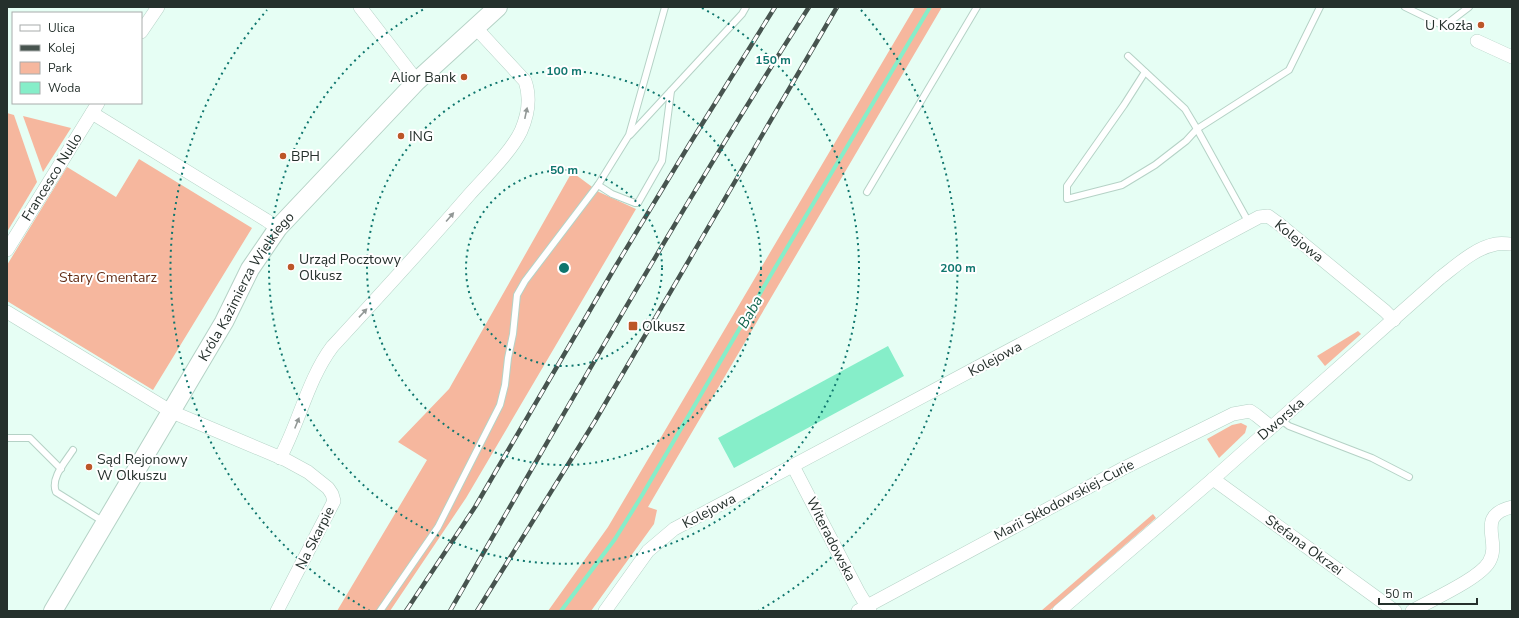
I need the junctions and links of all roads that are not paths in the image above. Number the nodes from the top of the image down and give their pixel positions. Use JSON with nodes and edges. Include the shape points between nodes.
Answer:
{"nodes":[{"id":1,"x":158,"y":7,"type":"edge"},
{"id":2,"x":360,"y":7,"type":"edge"},
{"id":3,"x":498,"y":7,"type":"edge"},
{"id":4,"x":665,"y":7,"type":"edge"},
{"id":5,"x":746,"y":7,"type":"edge"},
{"id":6,"x":977,"y":7,"type":"edge"},
{"id":7,"x":1320,"y":7,"type":"edge"},
{"id":8,"x":1404,"y":7,"type":"edge"},
{"id":9,"x":1469,"y":7,"type":"edge"},
{"id":10,"x":476,"y":28,"type":"junction"},
{"id":11,"x":142,"y":31,"type":"edge"},
{"id":12,"x":1477,"y":41,"type":"dead end"},
{"id":13,"x":1128,"y":56,"type":"dead end"},
{"id":14,"x":1512,"y":57,"type":"edge"},
{"id":15,"x":1145,"y":72,"type":"junction"},
{"id":16,"x":417,"y":81,"type":"junction"},
{"id":17,"x":671,"y":91,"type":"junction"},
{"id":18,"x":95,"y":108,"type":"edge"},
{"id":19,"x":1198,"y":128,"type":"junction"},
{"id":20,"x":630,"y":135,"type":"junction"},
{"id":21,"x":598,"y":185,"type":"junction"},
{"id":22,"x":866,"y":192,"type":"dead end"},
{"id":23,"x":1249,"y":223,"type":"junction"},
{"id":24,"x":278,"y":228,"type":"junction"},
{"id":25,"x":1512,"y":244,"type":"edge"},
{"id":26,"x":7,"y":250,"type":"edge"},
{"id":27,"x":7,"y":312,"type":"edge"},
{"id":28,"x":1394,"y":320,"type":"junction"},
{"id":29,"x":172,"y":412,"type":"junction"},
{"id":30,"x":1276,"y":423,"type":"junction"},
{"id":31,"x":7,"y":438,"type":"edge"},
{"id":32,"x":73,"y":450,"type":"dead end"},
{"id":33,"x":283,"y":459,"type":"junction"},
{"id":34,"x":793,"y":466,"type":"junction"},
{"id":35,"x":61,"y":469,"type":"junction"},
{"id":36,"x":1409,"y":477,"type":"dead end"},
{"id":37,"x":1213,"y":479,"type":"junction"},
{"id":38,"x":1512,"y":507,"type":"edge"},
{"id":39,"x":106,"y":522,"type":"junction"},
{"id":40,"x":865,"y":609,"type":"edge"},
{"id":41,"x":53,"y":611,"type":"edge"},
{"id":42,"x":277,"y":611,"type":"edge"},
{"id":43,"x":380,"y":611,"type":"edge"},
{"id":44,"x":605,"y":611,"type":"edge"},
{"id":45,"x":1059,"y":611,"type":"edge"},
{"id":46,"x":1395,"y":611,"type":"edge"},
{"id":47,"x":1412,"y":611,"type":"edge"}],
"edges":[{"from":1,"to":11,"type":"street"},
{"from":2,"to":16,"type":"street"},
{"from":3,"to":10,"type":"street","name":"Króla Kazimierza Wielkiego"},
{"from":4,"to":20,"type":"lane"},
{"from":5,"to":17,"type":"lane"},
{"from":6,"to":22,"type":"lane"},
{"from":7,"to":19,"type":"lane","via":[[1289,70]]},
{"from":8,"to":9,"type":"lane","via":[[1444,26]]},
{"from":10,"to":16,"type":"street","name":"Króla Kazimierza Wielkiego"},
{"from":33,"to":10,"type":"street","one_way":true,"via":[[323,359],[496,165],[520,132],[527,115],[529,91],[524,81]]},
{"from":12,"to":14,"type":"street"},
{"from":13,"to":15,"type":"lane"},
{"from":15,"to":19,"type":"lane","via":[[1185,109]]},
{"from":15,"to":19,"type":"lane","via":[[1067,186],[1067,199],[1122,185],[1155,165],[1186,141]]},
{"from":16,"to":24,"type":"street","name":"Króla Kazimierza Wielkiego"},
{"from":17,"to":20,"type":"lane"},
{"from":17,"to":21,"type":"lane","via":[[662,160],[638,203],[612,194]]},
{"from":18,"to":24,"type":"street"},
{"from":18,"to":26,"type":"street","name":"Francesco Nullo"},
{"from":19,"to":23,"type":"lane"},
{"from":20,"to":21,"type":"lane"},
{"from":21,"to":43,"type":"lane","via":[[517,295],[513,334],[500,405],[438,527]]},
{"from":23,"to":28,"type":"street","name":"Kolejowa","via":[[1259,217],[1268,216]]},
{"from":23,"to":34,"type":"street","name":"Kolejowa"},
{"from":24,"to":29,"type":"street","name":"Króla Kazimierza Wielkiego","via":[[250,269],[224,322]]},
{"from":25,"to":28,"type":"street","name":"Dworska","via":[[1497,244],[1468,257],[1440,278]]},
{"from":27,"to":29,"type":"street"},
{"from":28,"to":30,"type":"street","name":"Dworska"},
{"from":29,"to":33,"type":"street"},
{"from":29,"to":39,"type":"street","name":"Króla Kazimierza Wielkiego"},
{"from":30,"to":36,"type":"lane","via":[[1372,458]]},
{"from":30,"to":37,"type":"street","name":"Dworska"},
{"from":30,"to":40,"type":"street","name":"Marii Skłodowskiej-Curie","via":[[1250,411],[1233,414],[1122,469]]},
{"from":31,"to":35,"type":"lane","via":[[30,438]]},
{"from":32,"to":35,"type":"lane"},
{"from":33,"to":42,"type":"street","name":"Na Skarpie","via":[[308,472],[328,488],[334,501]]},
{"from":34,"to":40,"type":"street","name":"Witeradowska"},
{"from":34,"to":44,"type":"street","name":"Kolejowa","via":[[674,529],[648,551]]},
{"from":35,"to":39,"type":"lane","via":[[54,480],[56,492]]},
{"from":37,"to":45,"type":"street","name":"Dworska"},
{"from":37,"to":46,"type":"street","name":"Stefana Okrzei"},
{"from":38,"to":47,"type":"street","via":[[1503,509],[1493,518],[1490,529],[1493,550],[1489,561],[1477,575]]},
{"from":39,"to":41,"type":"street","name":"Króla Kazimierza Wielkiego"}]}
